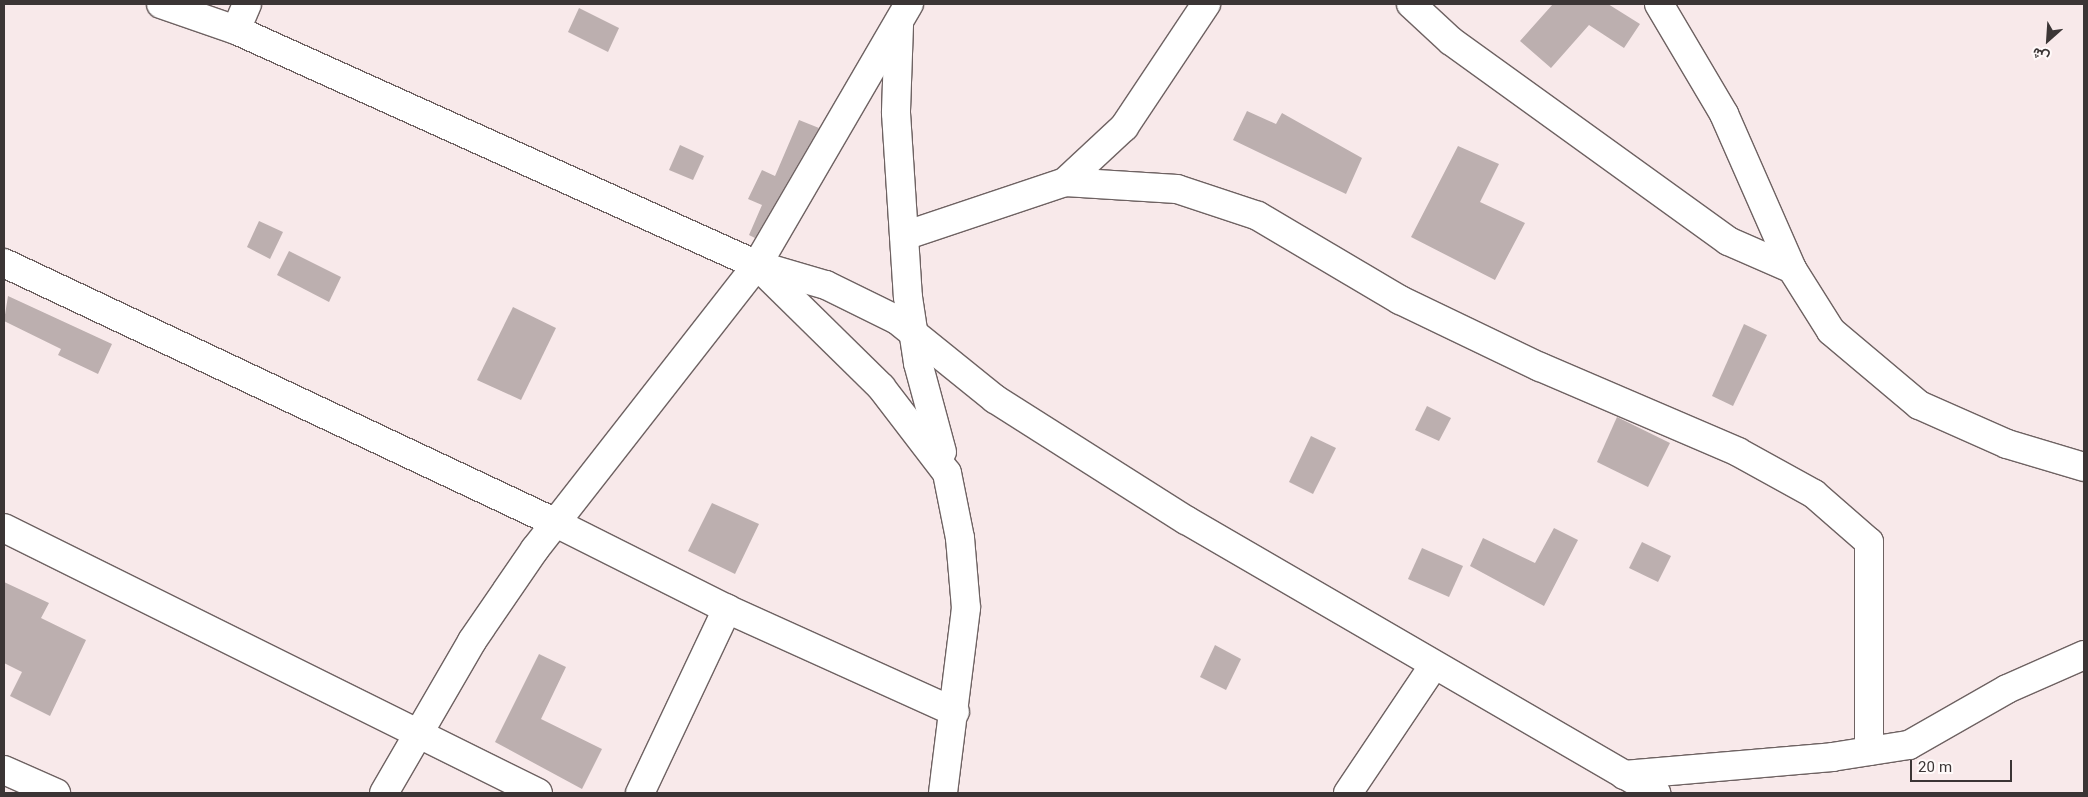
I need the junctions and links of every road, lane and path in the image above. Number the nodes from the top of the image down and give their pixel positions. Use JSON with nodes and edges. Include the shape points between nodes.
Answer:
{"nodes":[{"id":1,"x":161,"y":4,"type":"edge"},
{"id":2,"x":247,"y":4,"type":"edge"},
{"id":3,"x":1206,"y":4,"type":"edge"},
{"id":4,"x":1411,"y":4,"type":"edge"},
{"id":5,"x":1659,"y":4,"type":"edge"},
{"id":6,"x":904,"y":12,"type":"edge"},
{"id":7,"x":236,"y":30,"type":"junction"},
{"id":8,"x":1065,"y":182,"type":"junction"},
{"id":9,"x":904,"y":236,"type":"junction"},
{"id":10,"x":4,"y":263,"type":"edge"},
{"id":11,"x":757,"y":265,"type":"junction"},
{"id":12,"x":1792,"y":269,"type":"junction"},
{"id":13,"x":913,"y":333,"type":"junction"},
{"id":14,"x":2084,"y":467,"type":"edge"},
{"id":15,"x":947,"y":473,"type":"junction"},
{"id":16,"x":556,"y":522,"type":"junction"},
{"id":17,"x":4,"y":528,"type":"edge"},
{"id":18,"x":727,"y":609,"type":"junction"},
{"id":19,"x":2084,"y":655,"type":"edge"},
{"id":20,"x":1434,"y":665,"type":"junction"},
{"id":21,"x":956,"y":712,"type":"junction"},
{"id":22,"x":418,"y":732,"type":"junction"},
{"id":23,"x":1869,"y":751,"type":"junction"},
{"id":24,"x":4,"y":770,"type":"edge"},
{"id":25,"x":1624,"y":775,"type":"junction"},
{"id":26,"x":56,"y":793,"type":"edge"},
{"id":27,"x":384,"y":793,"type":"edge"},
{"id":28,"x":538,"y":793,"type":"edge"},
{"id":29,"x":640,"y":793,"type":"edge"},
{"id":30,"x":943,"y":793,"type":"edge"},
{"id":31,"x":1348,"y":793,"type":"edge"},
{"id":32,"x":1656,"y":793,"type":"edge"}],
"edges":[{"from":1,"to":7,"type":"street"},
{"from":2,"to":7,"type":"street"},
{"from":3,"to":8,"type":"street","via":[[1124,127]]},
{"from":4,"to":12,"type":"street","via":[[1451,41],[1728,242]]},
{"from":5,"to":12,"type":"street","via":[[1724,114]]},
{"from":6,"to":9,"type":"street","via":[[896,113]]},
{"from":6,"to":11,"type":"street"},
{"from":7,"to":11,"type":"street"},
{"from":8,"to":9,"type":"street"},
{"from":8,"to":23,"type":"street","via":[[1177,189],[1258,216],[1400,300],[1540,367],[1738,452],[1814,494],[1869,542]]},
{"from":9,"to":13,"type":"street"},
{"from":10,"to":16,"type":"street"},
{"from":11,"to":13,"type":"street","via":[[826,285],[897,320]]},
{"from":11,"to":15,"type":"street","via":[[881,386]]},
{"from":11,"to":16,"type":"street"},
{"from":12,"to":14,"type":"street","via":[[1831,331],[1919,405],[2007,444]]},
{"from":13,"to":15,"type":"street"},
{"from":13,"to":20,"type":"street","via":[[996,399],[1186,520]]},
{"from":15,"to":21,"type":"street","via":[[960,538],[966,608]]},
{"from":16,"to":18,"type":"street"},
{"from":16,"to":22,"type":"street","via":[[472,641]]},
{"from":17,"to":22,"type":"street"},
{"from":18,"to":21,"type":"street"},
{"from":18,"to":29,"type":"street"},
{"from":19,"to":23,"type":"street","via":[[2007,689],[1909,745]]},
{"from":20,"to":25,"type":"street"},
{"from":20,"to":31,"type":"street"},
{"from":21,"to":30,"type":"street"},
{"from":22,"to":27,"type":"street"},
{"from":22,"to":28,"type":"street"},
{"from":23,"to":25,"type":"street"},
{"from":24,"to":26,"type":"street"},
{"from":25,"to":32,"type":"street"}]}
